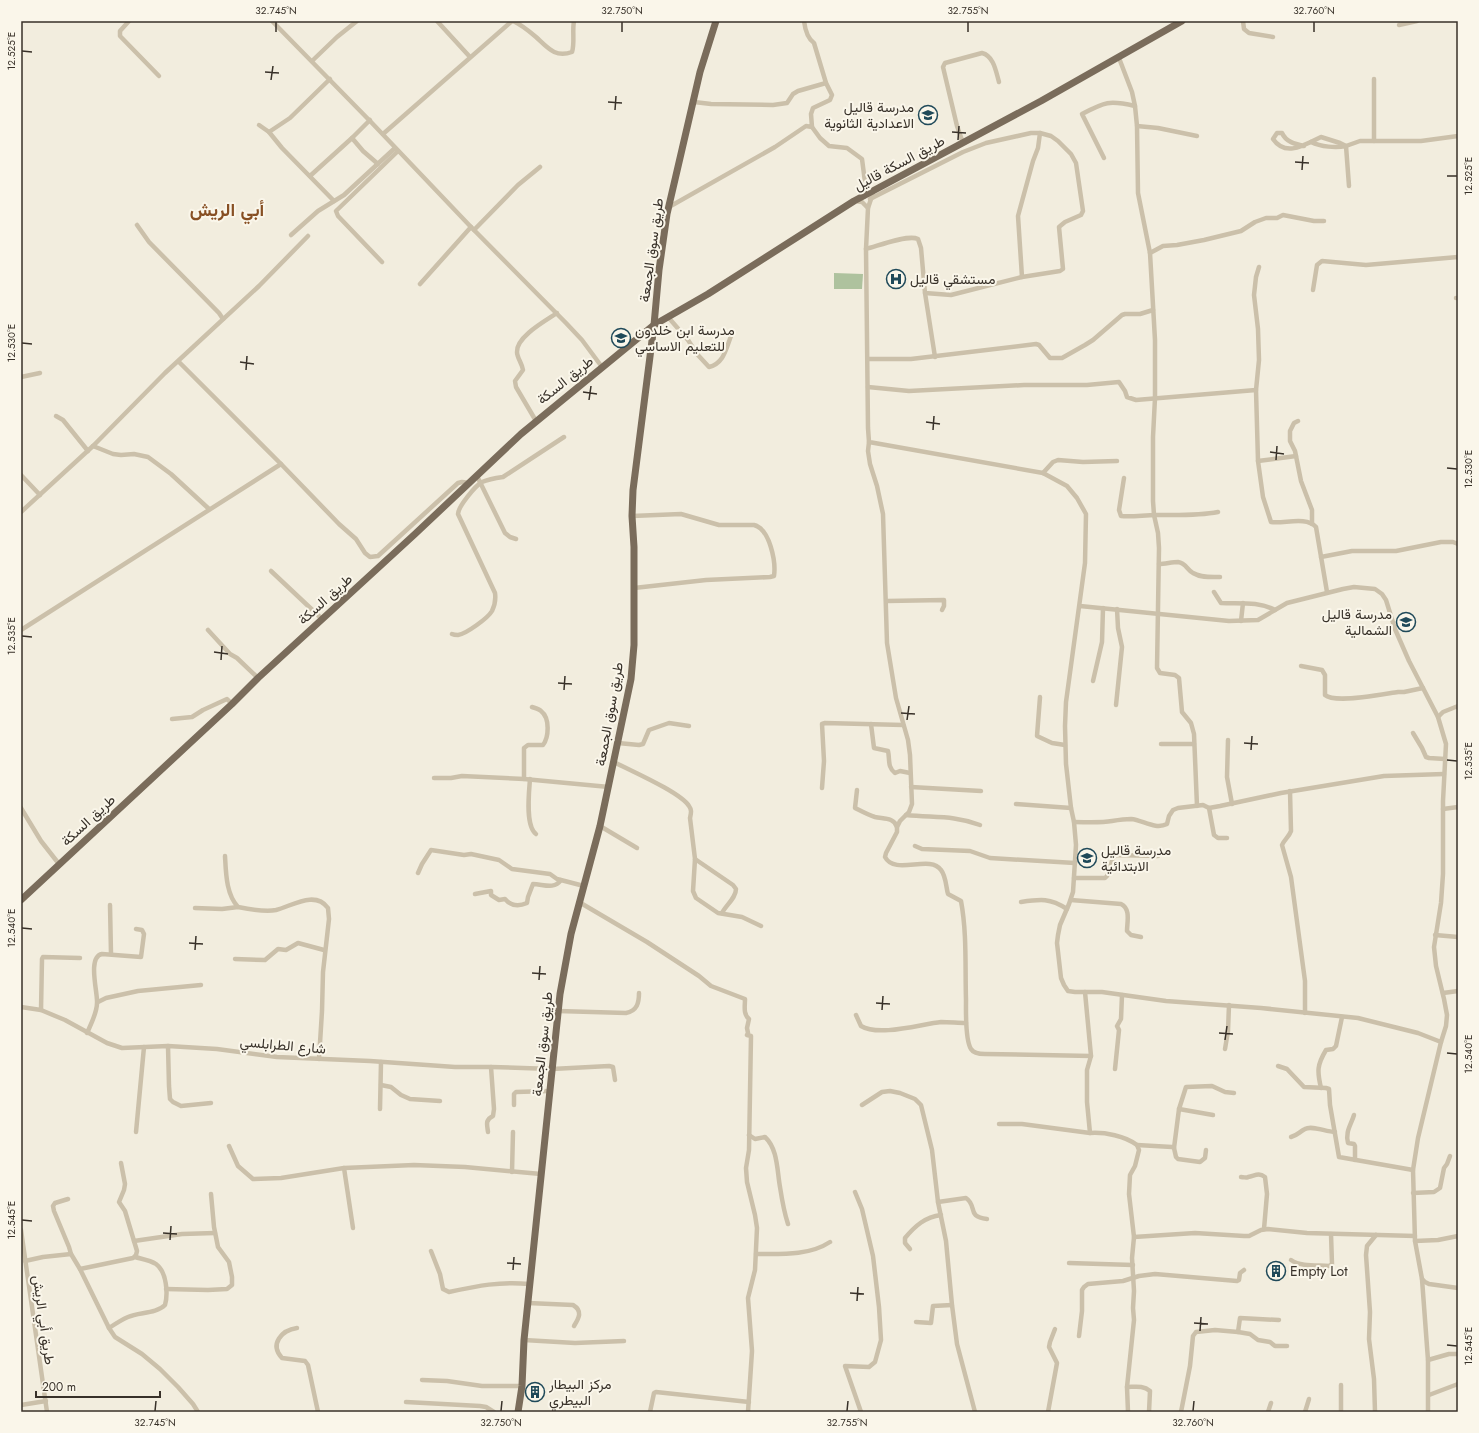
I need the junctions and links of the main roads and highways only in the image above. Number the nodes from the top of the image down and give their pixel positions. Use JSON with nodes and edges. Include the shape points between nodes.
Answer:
{"nodes":[{"id":1,"x":716,"y":21,"type":"edge"},
{"id":2,"x":1179,"y":22,"type":"edge"},
{"id":3,"x":654,"y":325,"type":"junction"},
{"id":4,"x":21,"y":900,"type":"edge"},
{"id":5,"x":518,"y":1412,"type":"edge"}],
"edges":[{"from":1,"to":3,"type":"main road","name":"طريق سوق الجمعة","via":[[700,72],[669,207],[658,270]]},
{"from":2,"to":3,"type":"main road","name":"طريق السكة قاليل","via":[[1119,58],[854,202]]},
{"from":3,"to":4,"type":"main road","name":"طريق السكة","via":[[536,421],[478,479],[470,482]]},
{"from":3,"to":5,"type":"main road","name":"طريق سوق الجمعة","via":[[633,490],[634,645],[630,679],[609,788],[571,934],[560,994]]}]}
